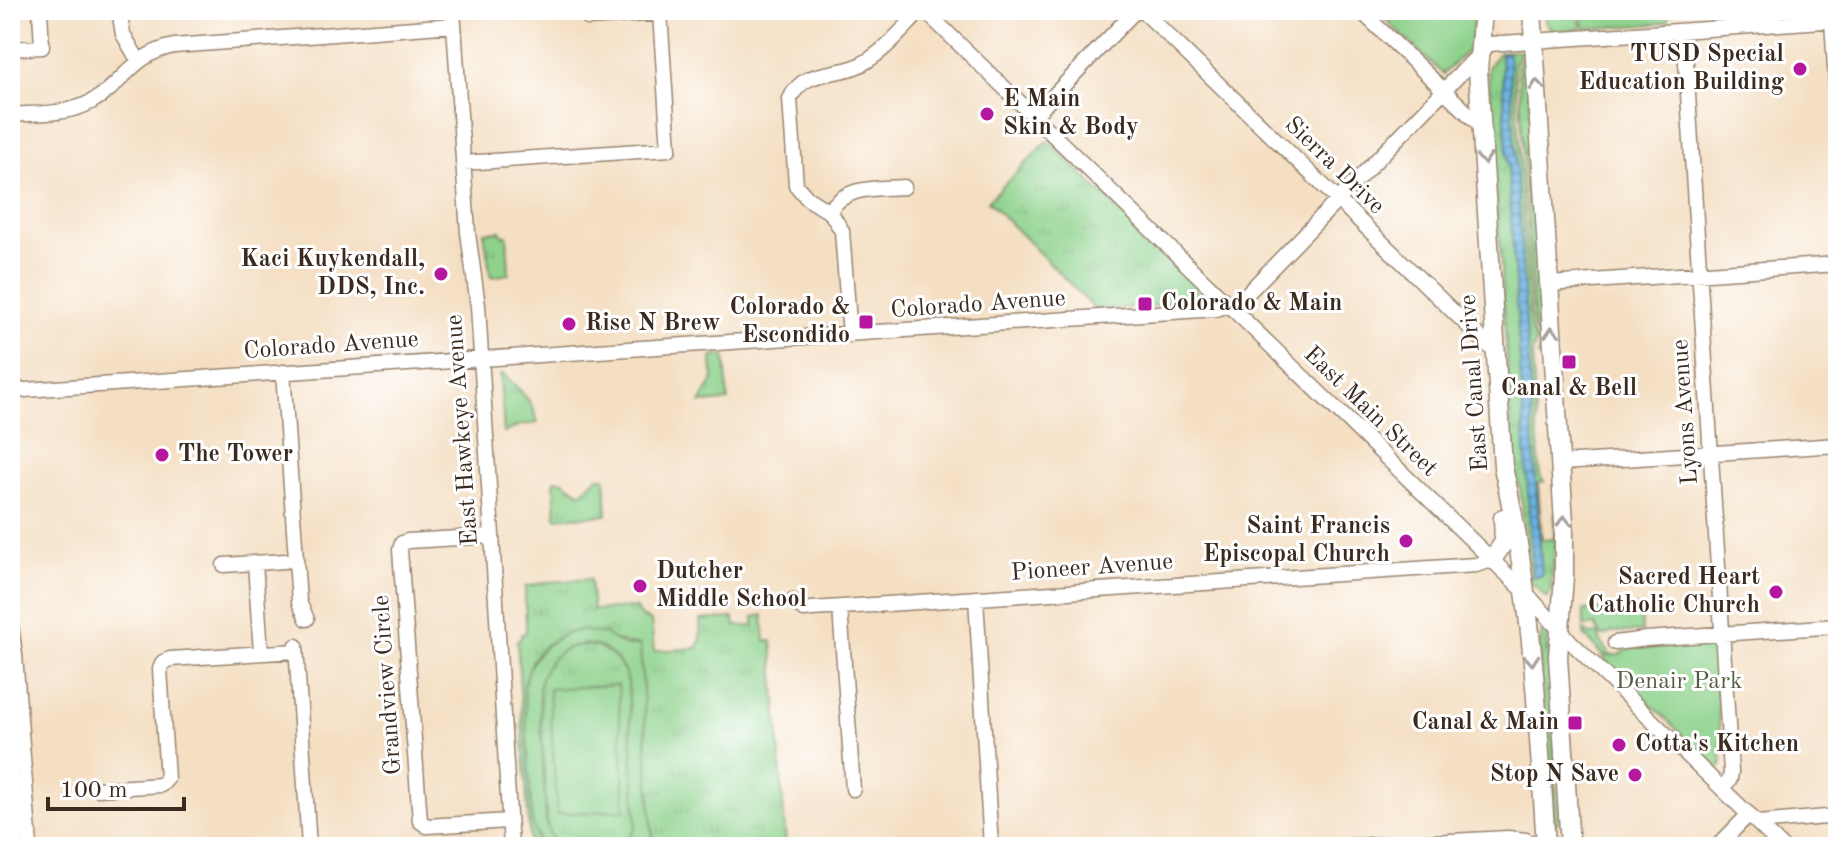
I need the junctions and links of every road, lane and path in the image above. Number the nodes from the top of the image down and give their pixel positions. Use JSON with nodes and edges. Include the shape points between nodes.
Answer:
{"nodes":[{"id":1,"x":40,"y":10,"type":"edge"},
{"id":2,"x":119,"y":10,"type":"edge"},
{"id":3,"x":587,"y":10,"type":"edge"},
{"id":4,"x":923,"y":10,"type":"edge"},
{"id":5,"x":1136,"y":10,"type":"edge"},
{"id":6,"x":1142,"y":10,"type":"edge"},
{"id":7,"x":1360,"y":10,"type":"edge"},
{"id":8,"x":1483,"y":10,"type":"edge"},
{"id":9,"x":1532,"y":10,"type":"edge"},
{"id":10,"x":454,"y":18,"type":"edge"},
{"id":11,"x":1835,"y":21,"type":"edge"},
{"id":12,"x":1684,"y":31,"type":"junction"},
{"id":13,"x":1534,"y":40,"type":"junction"},
{"id":14,"x":10,"y":49,"type":"edge"},
{"id":15,"x":1479,"y":53,"type":"junction"},
{"id":16,"x":138,"y":60,"type":"junction"},
{"id":17,"x":1444,"y":91,"type":"junction"},
{"id":18,"x":10,"y":115,"type":"edge"},
{"id":19,"x":1838,"y":115,"type":"edge"},
{"id":20,"x":1034,"y":116,"type":"junction"},
{"id":21,"x":1482,"y":127,"type":"junction"},
{"id":22,"x":463,"y":163,"type":"junction"},
{"id":23,"x":904,"y":187,"type":"dead end"},
{"id":24,"x":1338,"y":200,"type":"junction"},
{"id":25,"x":829,"y":211,"type":"junction"},
{"id":26,"x":1838,"y":264,"type":"edge"},
{"id":27,"x":1700,"y":274,"type":"junction"},
{"id":28,"x":1197,"y":275,"type":"junction"},
{"id":29,"x":1549,"y":284,"type":"junction"},
{"id":30,"x":1229,"y":307,"type":"junction"},
{"id":31,"x":1193,"y":311,"type":"junction"},
{"id":32,"x":850,"y":335,"type":"junction"},
{"id":33,"x":1496,"y":353,"type":"junction"},
{"id":34,"x":480,"y":358,"type":"junction"},
{"id":35,"x":283,"y":372,"type":"junction"},
{"id":36,"x":10,"y":391,"type":"edge"},
{"id":37,"x":1838,"y":445,"type":"edge"},
{"id":38,"x":1711,"y":454,"type":"junction"},
{"id":39,"x":1561,"y":463,"type":"junction"},
{"id":40,"x":1503,"y":467,"type":"junction"},
{"id":41,"x":492,"y":536,"type":"junction"},
{"id":42,"x":1492,"y":560,"type":"junction"},
{"id":43,"x":285,"y":561,"type":"dead end"},
{"id":44,"x":255,"y":563,"type":"junction"},
{"id":45,"x":224,"y":565,"type":"dead end"},
{"id":46,"x":1523,"y":590,"type":"junction"},
{"id":47,"x":976,"y":598,"type":"junction"},
{"id":48,"x":793,"y":601,"type":"dead end"},
{"id":49,"x":840,"y":608,"type":"junction"},
{"id":50,"x":10,"y":619,"type":"edge"},
{"id":51,"x":307,"y":619,"type":"dead end"},
{"id":52,"x":1838,"y":626,"type":"edge"},
{"id":53,"x":1560,"y":631,"type":"junction"},
{"id":54,"x":1722,"y":634,"type":"junction"},
{"id":55,"x":1615,"y":643,"type":"dead end"},
{"id":56,"x":261,"y":653,"type":"junction"},
{"id":57,"x":1722,"y":788,"type":"junction"},
{"id":58,"x":98,"y":789,"type":"dead end"},
{"id":59,"x":853,"y":789,"type":"dead end"},
{"id":60,"x":1838,"y":816,"type":"edge"},
{"id":61,"x":1754,"y":818,"type":"junction"},
{"id":62,"x":509,"y":821,"type":"junction"},
{"id":63,"x":30,"y":847,"type":"edge"},
{"id":64,"x":309,"y":847,"type":"edge"},
{"id":65,"x":511,"y":847,"type":"edge"},
{"id":66,"x":991,"y":847,"type":"edge"},
{"id":67,"x":1334,"y":847,"type":"edge"},
{"id":68,"x":1540,"y":847,"type":"edge"},
{"id":69,"x":1546,"y":847,"type":"edge"},
{"id":70,"x":1570,"y":847,"type":"edge"},
{"id":71,"x":1717,"y":847,"type":"edge"},
{"id":72,"x":1782,"y":847,"type":"edge"}],
"edges":[{"from":1,"to":14,"type":"street","via":[[42,47]]},
{"from":2,"to":16,"type":"street","via":[[123,34]]},
{"from":3,"to":22,"type":"street","via":[[588,18],[660,13],[669,149]]},
{"from":4,"to":20,"type":"street","name":"East Main Street"},
{"from":4,"to":25,"type":"street","via":[[868,60],[810,77],[792,95],[795,181],[804,195]]},
{"from":5,"to":20,"type":"street"},
{"from":6,"to":24,"type":"street","name":"Sierra Drive"},
{"from":7,"to":17,"type":"street"},
{"from":8,"to":15,"type":"main road","name":"East Canal Drive"},
{"from":9,"to":13,"type":"main road"},
{"from":10,"to":16,"type":"street","via":[[183,44]]},
{"from":10,"to":22,"type":"street","name":"East Hawkeye Avenue"},
{"from":11,"to":12,"type":"street"},
{"from":11,"to":19,"type":"street"},
{"from":12,"to":13,"type":"street"},
{"from":12,"to":27,"type":"street","name":"Lyons Avenue"},
{"from":13,"to":15,"type":"street","via":[[1493,43]]},
{"from":29,"to":13,"type":"main road","one_way":true},
{"from":15,"to":17,"type":"street"},
{"from":15,"to":21,"type":"main road","name":"East Canal Drive"},
{"from":16,"to":18,"type":"street","via":[[84,105]]},
{"from":17,"to":21,"type":"street"},
{"from":17,"to":24,"type":"street"},
{"from":20,"to":28,"type":"street","name":"East Main Street"},
{"from":21,"to":33,"type":"main road","name":"East Canal Drive","one_way":true},
{"from":22,"to":34,"type":"street","name":"East Hawkeye Avenue"},
{"from":23,"to":25,"type":"street","via":[[849,192]]},
{"from":24,"to":30,"type":"street"},
{"from":24,"to":33,"type":"street","name":"Sierra Drive"},
{"from":25,"to":32,"type":"street","via":[[844,240]]},
{"from":26,"to":27,"type":"street"},
{"from":27,"to":29,"type":"street"},
{"from":27,"to":38,"type":"street","name":"Lyons Avenue"},
{"from":28,"to":30,"type":"street","name":"East Main Street"},
{"from":28,"to":31,"type":"street","via":[[1203,296]]},
{"from":39,"to":29,"type":"main road","one_way":true},
{"from":30,"to":31,"type":"street","name":"Colorado Avenue"},
{"from":30,"to":42,"type":"street","name":"East Main Street"},
{"from":31,"to":32,"type":"street","name":"Colorado Avenue"},
{"from":32,"to":34,"type":"street","name":"Colorado Avenue"},
{"from":33,"to":40,"type":"main road","name":"East Canal Drive"},
{"from":34,"to":35,"type":"street","name":"Colorado Avenue"},
{"from":34,"to":41,"type":"street","name":"East Hawkeye Avenue"},
{"from":35,"to":36,"type":"street","name":"Colorado Avenue"},
{"from":35,"to":51,"type":"street","via":[[299,602]]},
{"from":37,"to":38,"type":"street"},
{"from":38,"to":39,"type":"street"},
{"from":38,"to":54,"type":"street","name":"Lyons Avenue"},
{"from":53,"to":39,"type":"main road","one_way":true},
{"from":40,"to":42,"type":"main road","via":[[1504,542]]},
{"from":40,"to":46,"type":"main road","name":"East Canal Drive"},
{"from":41,"to":62,"type":"street","name":"East Hawkeye Avenue"},
{"from":41,"to":62,"type":"street","name":"Grandview Circle","via":[[408,541],[400,550],[420,821],[427,826]]},
{"from":42,"to":46,"type":"street","name":"East Main Street"},
{"from":42,"to":47,"type":"street","name":"Pioneer Avenue"},
{"from":43,"to":44,"type":"street"},
{"from":44,"to":45,"type":"street"},
{"from":44,"to":56,"type":"street"},
{"from":46,"to":53,"type":"street","name":"East Main Street"},
{"from":46,"to":69,"type":"main road","name":"East Canal Drive","one_way":true},
{"from":47,"to":49,"type":"street","name":"Pioneer Avenue"},
{"from":47,"to":66,"type":"street"},
{"from":48,"to":49,"type":"street","name":"Pioneer Avenue","via":[[804,610]]},
{"from":49,"to":59,"type":"street"},
{"from":50,"to":63,"type":"street"},
{"from":52,"to":54,"type":"street"},
{"from":53,"to":57,"type":"street","name":"East Main Street"},
{"from":53,"to":70,"type":"main road"},
{"from":54,"to":55,"type":"street"},
{"from":54,"to":57,"type":"street","name":"Lyons Avenue","via":[[1731,772]]},
{"from":56,"to":58,"type":"street","via":[[163,662],[164,784]]},
{"from":56,"to":64,"type":"street","via":[[296,648]]},
{"from":57,"to":61,"type":"street","name":"East Main Street"},
{"from":60,"to":61,"type":"street"},
{"from":61,"to":71,"type":"street"},
{"from":61,"to":72,"type":"street","name":"East Main Street"},
{"from":62,"to":65,"type":"street","name":"East Hawkeye Avenue"},
{"from":67,"to":68,"type":"street","via":[[1493,838],[1526,840]]}]}
